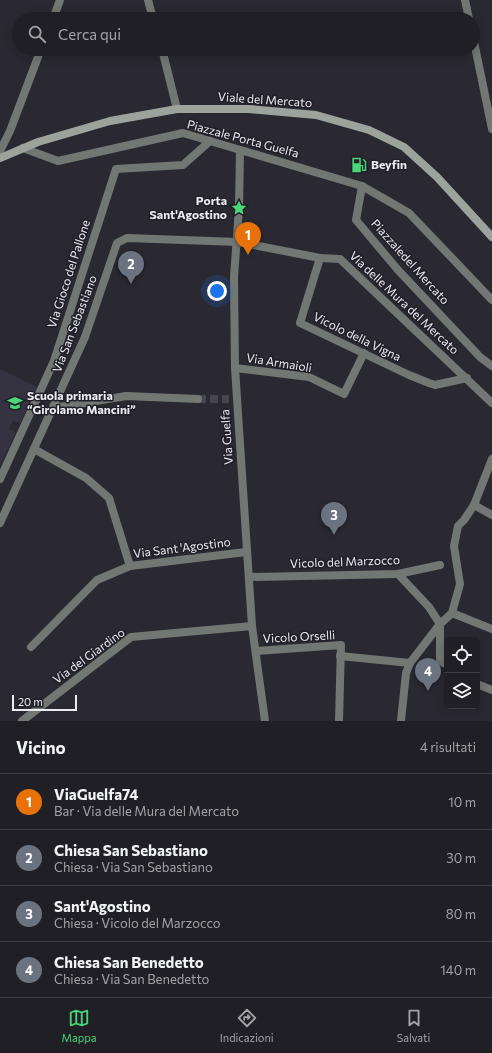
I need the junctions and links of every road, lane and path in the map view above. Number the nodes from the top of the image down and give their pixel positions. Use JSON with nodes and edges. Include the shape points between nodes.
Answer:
{"nodes":[{"id":1,"x":60,"y":0,"type":"edge"},
{"id":2,"x":148,"y":0,"type":"edge"},
{"id":3,"x":465,"y":0,"type":"edge"},
{"id":4,"x":56,"y":12,"type":"edge"},
{"id":5,"x":151,"y":12,"type":"edge"},
{"id":6,"x":468,"y":12,"type":"edge"},
{"id":7,"x":38,"y":56,"type":"edge"},
{"id":8,"x":164,"y":56,"type":"edge"},
{"id":9,"x":477,"y":56,"type":"edge"},
{"id":10,"x":177,"y":109,"type":"junction"},
{"id":11,"x":492,"y":128,"type":"edge"},
{"id":12,"x":210,"y":141,"type":"junction"},
{"id":13,"x":23,"y":148,"type":"junction"},
{"id":14,"x":240,"y":150,"type":"junction"},
{"id":15,"x":0,"y":151,"type":"edge"},
{"id":16,"x":0,"y":158,"type":"edge"},
{"id":17,"x":362,"y":186,"type":"junction"},
{"id":18,"x":492,"y":237,"type":"edge"},
{"id":19,"x":238,"y":242,"type":"junction"},
{"id":20,"x":320,"y":258,"type":"junction"},
{"id":21,"x":492,"y":300,"type":"edge"},
{"id":22,"x":364,"y":353,"type":"junction"},
{"id":23,"x":492,"y":366,"type":"edge"},
{"id":24,"x":235,"y":368,"type":"junction"},
{"id":25,"x":467,"y":378,"type":"junction"},
{"id":26,"x":198,"y":398,"type":"tunnel mouth"},
{"id":27,"x":492,"y":403,"type":"edge"},
{"id":28,"x":54,"y":408,"type":"junction"},
{"id":29,"x":34,"y":448,"type":"junction"},
{"id":30,"x":492,"y":459,"type":"edge"},
{"id":31,"x":0,"y":479,"type":"edge"},
{"id":32,"x":474,"y":505,"type":"junction"},
{"id":33,"x":492,"y":515,"type":"edge"},
{"id":34,"x":0,"y":523,"type":"edge"},
{"id":35,"x":246,"y":552,"type":"junction"},
{"id":36,"x":440,"y":565,"type":"dead end"},
{"id":37,"x":130,"y":566,"type":"junction"},
{"id":38,"x":398,"y":574,"type":"junction"},
{"id":39,"x":249,"y":577,"type":"junction"},
{"id":40,"x":452,"y":613,"type":"junction"},
{"id":41,"x":440,"y":624,"type":"junction"},
{"id":42,"x":252,"y":626,"type":"junction"},
{"id":43,"x":492,"y":628,"type":"edge"},
{"id":44,"x":31,"y":647,"type":"dead end"},
{"id":45,"x":256,"y":651,"type":"junction"},
{"id":46,"x":340,"y":656,"type":"junction"},
{"id":47,"x":410,"y":662,"type":"junction"},
{"id":48,"x":444,"y":663,"type":"edge"},
{"id":49,"x":480,"y":685,"type":"edge"},
{"id":50,"x":492,"y":690,"type":"edge"},
{"id":51,"x":22,"y":721,"type":"edge"},
{"id":52,"x":265,"y":721,"type":"edge"},
{"id":53,"x":339,"y":721,"type":"edge"},
{"id":54,"x":401,"y":721,"type":"edge"}],
"edges":[{"from":1,"to":4,"type":"street"},
{"from":2,"to":5,"type":"street"},
{"from":3,"to":6,"type":"street"},
{"from":7,"to":15,"type":"street"},
{"from":8,"to":10,"type":"street"},
{"from":9,"to":11,"type":"street"},
{"from":10,"to":13,"type":"main road","name":"Viale del Mercato","via":[[110,121]]},
{"from":10,"to":18,"type":"main road","name":"Viale del Mercato","via":[[249,109],[316,115],[369,130],[404,147],[437,177]]},
{"from":12,"to":13,"type":"street","name":"Piazzale Porta Guelfa","via":[[183,133],[58,161]]},
{"from":12,"to":14,"type":"street","name":"Piazzale Porta Guelfa"},
{"from":12,"to":31,"type":"street","name":"Via Gioco del Pallone","via":[[183,165],[116,169],[54,361]]},
{"from":13,"to":16,"type":"main road","name":"Viale del Mercato"},
{"from":14,"to":17,"type":"street","name":"Piazzale Porta Guelfa"},
{"from":14,"to":19,"type":"street","name":"Via Guelfa"},
{"from":17,"to":21,"type":"street","via":[[409,213]]},
{"from":17,"to":23,"type":"street","name":"Piazzaledel Mercato","via":[[356,220],[398,270]]},
{"from":19,"to":20,"type":"street","name":"Via delle Mura del Mercato"},
{"from":19,"to":24,"type":"street","name":"Via Guelfa","via":[[234,277]]},
{"from":19,"to":28,"type":"street","name":"Via San Sebastiano","via":[[126,238],[118,243],[85,337]]},
{"from":20,"to":22,"type":"street","name":"Vicolo della Vigna","via":[[300,323]]},
{"from":20,"to":25,"type":"street","name":"Via delle Mura del Mercato","via":[[340,260]]},
{"from":22,"to":24,"type":"street","name":"Via Armaioli","via":[[344,394],[309,377]]},
{"from":22,"to":25,"type":"street","name":"Vicolo della Vigna","via":[[435,385]]},
{"from":24,"to":35,"type":"street","name":"Via Guelfa","via":[[233,399]]},
{"from":25,"to":27,"type":"street","name":"Via delle Mura del Mercato"},
{"from":26,"to":28,"type":"street","via":[[126,396]]},
{"from":28,"to":29,"type":"street","name":"Via San Sebastiano"},
{"from":29,"to":34,"type":"street","name":"Via San Sebastiano"},
{"from":29,"to":37,"type":"street","via":[[86,478],[109,498]]},
{"from":30,"to":32,"type":"street"},
{"from":32,"to":33,"type":"street"},
{"from":32,"to":40,"type":"street","via":[[458,526],[454,546],[460,584]]},
{"from":35,"to":37,"type":"street","name":"Via Sant 'Agostino"},
{"from":35,"to":39,"type":"street","name":"Via Guelfa"},
{"from":36,"to":38,"type":"street","name":"Vicolo del Marzocco"},
{"from":37,"to":44,"type":"street","name":"Via Sant 'Agostino","via":[[97,580]]},
{"from":38,"to":39,"type":"street","name":"Vicolo del Marzocco"},
{"from":38,"to":41,"type":"street","via":[[429,607]]},
{"from":39,"to":42,"type":"street","name":"Via Guelfa"},
{"from":40,"to":41,"type":"street"},
{"from":40,"to":43,"type":"street"},
{"from":41,"to":47,"type":"street"},
{"from":41,"to":48,"type":"street","via":[[440,661]]},
{"from":42,"to":45,"type":"street","name":"Via Guelfa"},
{"from":42,"to":51,"type":"street","name":"Via del Giardino","via":[[131,637]]},
{"from":45,"to":46,"type":"street","name":"Vicolo Orselli","via":[[341,645]]},
{"from":45,"to":52,"type":"street","name":"Via Guelfa"},
{"from":46,"to":47,"type":"street"},
{"from":46,"to":53,"type":"street","name":"Vicolo Orselli"},
{"from":47,"to":54,"type":"street","via":[[406,672]]},
{"from":49,"to":50,"type":"street"}]}
